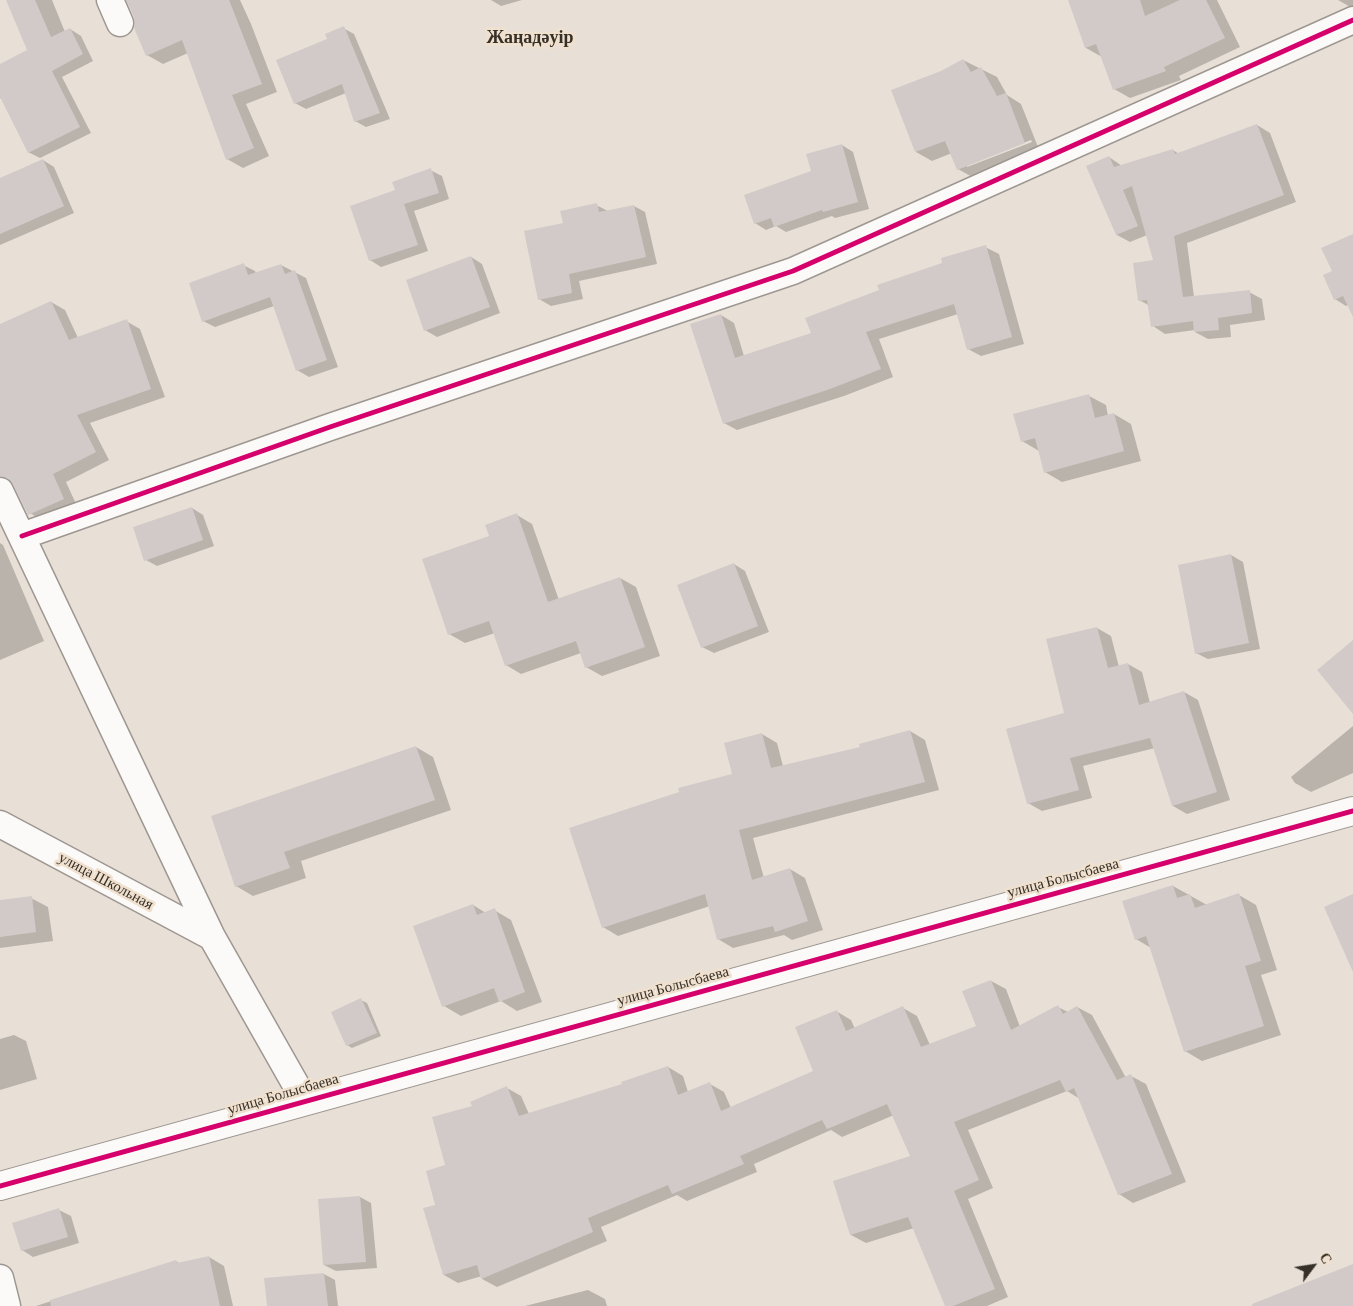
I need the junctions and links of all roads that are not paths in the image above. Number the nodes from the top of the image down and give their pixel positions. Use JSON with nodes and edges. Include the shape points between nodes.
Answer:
{"nodes":[{"id":1,"x":110,"y":0,"type":"edge"},
{"id":2,"x":1353,"y":20,"type":"edge"},
{"id":3,"x":120,"y":23,"type":"dead end"},
{"id":4,"x":0,"y":491,"type":"edge"},
{"id":5,"x":22,"y":536,"type":"junction"},
{"id":6,"x":1353,"y":811,"type":"edge"},
{"id":7,"x":0,"y":824,"type":"edge"},
{"id":8,"x":212,"y":937,"type":"junction"},
{"id":9,"x":305,"y":1101,"type":"junction"},
{"id":10,"x":0,"y":1186,"type":"edge"},
{"id":11,"x":0,"y":1278,"type":"edge"},
{"id":12,"x":7,"y":1306,"type":"edge"}],
"edges":[{"from":1,"to":3,"type":"street"},
{"from":2,"to":5,"type":"street","via":[[793,271],[339,424]]},
{"from":4,"to":5,"type":"street"},
{"from":5,"to":8,"type":"street"},
{"from":6,"to":9,"type":"street","name":"улица Болысбаева"},
{"from":7,"to":8,"type":"street","name":"улица Школьная"},
{"from":8,"to":9,"type":"street"},
{"from":9,"to":10,"type":"street","name":"улица Болысбаева"},
{"from":11,"to":12,"type":"street"}]}
